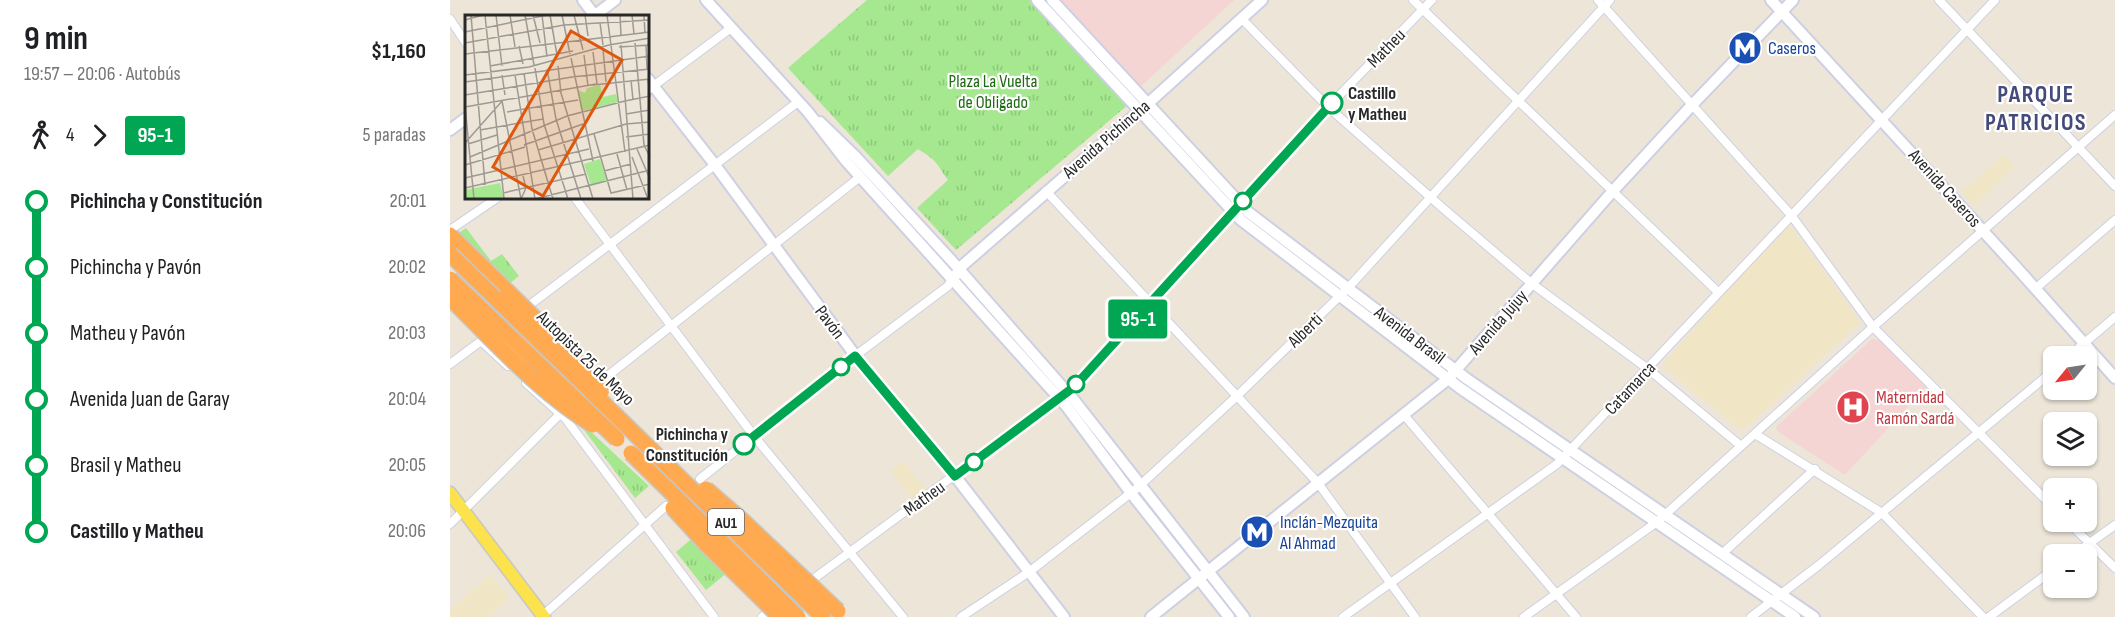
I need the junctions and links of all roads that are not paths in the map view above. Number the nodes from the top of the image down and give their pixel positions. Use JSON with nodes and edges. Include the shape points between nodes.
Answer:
{"nodes":[{"id":1,"x":583,"y":0,"type":"edge"},
{"id":2,"x":615,"y":0,"type":"edge"},
{"id":3,"x":706,"y":0,"type":"edge"},
{"id":4,"x":1037,"y":0,"type":"edge"},
{"id":5,"x":1052,"y":0,"type":"edge"},
{"id":6,"x":1262,"y":0,"type":"edge"},
{"id":7,"x":1413,"y":0,"type":"edge"},
{"id":8,"x":1432,"y":0,"type":"edge"},
{"id":9,"x":1610,"y":0,"type":"edge"},
{"id":10,"x":1772,"y":0,"type":"edge"},
{"id":11,"x":1793,"y":0,"type":"edge"},
{"id":12,"x":1939,"y":0,"type":"edge"},
{"id":13,"x":1995,"y":0,"type":"edge"},
{"id":14,"x":1600,"y":3,"type":"edge"},
{"id":15,"x":1424,"y":10,"type":"junction"},
{"id":16,"x":1782,"y":12,"type":"junction"},
{"id":17,"x":594,"y":15,"type":"edge"},
{"id":18,"x":596,"y":15,"type":"edge"},
{"id":19,"x":450,"y":19,"type":"edge"},
{"id":20,"x":1242,"y":19,"type":"junction"},
{"id":21,"x":731,"y":28,"type":"junction"},
{"id":22,"x":1966,"y":29,"type":"junction"},
{"id":23,"x":465,"y":42,"type":"edge"},
{"id":24,"x":650,"y":85,"type":"edge"},
{"id":25,"x":1518,"y":101,"type":"junction"},
{"id":26,"x":798,"y":102,"type":"junction"},
{"id":27,"x":1692,"y":105,"type":"junction"},
{"id":28,"x":1144,"y":107,"type":"junction"},
{"id":29,"x":1328,"y":107,"type":"junction"},
{"id":30,"x":808,"y":112,"type":"junction"},
{"id":31,"x":2115,"y":115,"type":"edge"},
{"id":32,"x":1881,"y":118,"type":"junction"},
{"id":33,"x":465,"y":119,"type":"edge"},
{"id":34,"x":450,"y":130,"type":"edge"},
{"id":35,"x":2078,"y":147,"type":"junction"},
{"id":36,"x":715,"y":165,"type":"junction"},
{"id":37,"x":860,"y":177,"type":"junction"},
{"id":38,"x":2115,"y":186,"type":"edge"},
{"id":39,"x":1046,"y":192,"type":"junction"},
{"id":40,"x":1612,"y":192,"type":"junction"},
{"id":41,"x":1430,"y":197,"type":"junction"},
{"id":42,"x":494,"y":200,"type":"edge"},
{"id":43,"x":577,"y":200,"type":"edge"},
{"id":44,"x":1236,"y":209,"type":"junction"},
{"id":45,"x":1791,"y":215,"type":"junction"},
{"id":46,"x":2115,"y":220,"type":"edge"},
{"id":47,"x":450,"y":230,"type":"edge"},
{"id":48,"x":1982,"y":230,"type":"junction"},
{"id":49,"x":450,"y":236,"type":"edge"},
{"id":50,"x":610,"y":245,"type":"junction"},
{"id":51,"x":773,"y":245,"type":"junction"},
{"id":52,"x":450,"y":254,"type":"edge"},
{"id":53,"x":959,"y":269,"type":"junction"},
{"id":54,"x":450,"y":279,"type":"edge"},
{"id":55,"x":952,"y":279,"type":"junction"},
{"id":56,"x":1531,"y":283,"type":"junction"},
{"id":57,"x":2035,"y":289,"type":"junction"},
{"id":58,"x":1344,"y":292,"type":"junction"},
{"id":59,"x":1718,"y":292,"type":"junction"},
{"id":60,"x":450,"y":298,"type":"edge"},
{"id":61,"x":1151,"y":305,"type":"junction"},
{"id":62,"x":527,"y":307,"type":"dead end"},
{"id":63,"x":2115,"y":317,"type":"edge"},
{"id":64,"x":671,"y":326,"type":"junction"},
{"id":65,"x":1873,"y":327,"type":"junction"},
{"id":66,"x":2084,"y":344,"type":"junction"},
{"id":67,"x":2082,"y":346,"type":"edge"},
{"id":68,"x":855,"y":356,"type":"junction"},
{"id":69,"x":450,"y":364,"type":"edge"},
{"id":70,"x":1648,"y":369,"type":"junction"},
{"id":71,"x":1452,"y":374,"type":"junction"},
{"id":72,"x":2115,"y":378,"type":"edge"},
{"id":73,"x":2043,"y":379,"type":"edge"},
{"id":74,"x":600,"y":382,"type":"dead end"},
{"id":75,"x":1064,"y":396,"type":"junction"},
{"id":76,"x":1236,"y":397,"type":"junction"},
{"id":77,"x":562,"y":412,"type":"junction"},
{"id":78,"x":1404,"y":415,"type":"junction"},
{"id":79,"x":628,"y":427,"type":"junction"},
{"id":80,"x":1978,"y":433,"type":"junction"},
{"id":81,"x":1755,"y":434,"type":"junction"},
{"id":82,"x":754,"y":436,"type":"junction"},
{"id":83,"x":617,"y":439,"type":"junction"},
{"id":84,"x":642,"y":440,"type":"junction"},
{"id":85,"x":1742,"y":446,"type":"junction"},
{"id":86,"x":631,"y":453,"type":"junction"},
{"id":87,"x":1567,"y":454,"type":"junction"},
{"id":88,"x":1815,"y":469,"type":"junction"},
{"id":89,"x":955,"y":476,"type":"junction"},
{"id":90,"x":700,"y":479,"type":"dead end"},
{"id":91,"x":1318,"y":483,"type":"junction"},
{"id":92,"x":1141,"y":485,"type":"junction"},
{"id":93,"x":450,"y":493,"type":"edge"},
{"id":94,"x":1131,"y":493,"type":"junction"},
{"id":95,"x":2043,"y":497,"type":"edge"},
{"id":96,"x":666,"y":506,"type":"dead end"},
{"id":97,"x":463,"y":511,"type":"junction"},
{"id":98,"x":1882,"y":513,"type":"junction"},
{"id":99,"x":1488,"y":514,"type":"junction"},
{"id":100,"x":1661,"y":519,"type":"junction"},
{"id":101,"x":450,"y":524,"type":"edge"},
{"id":102,"x":646,"y":524,"type":"junction"},
{"id":103,"x":2115,"y":525,"type":"edge"},
{"id":104,"x":2078,"y":532,"type":"edge"},
{"id":105,"x":2089,"y":543,"type":"junction"},
{"id":106,"x":850,"y":552,"type":"junction"},
{"id":107,"x":1723,"y":553,"type":"junction"},
{"id":108,"x":2115,"y":568,"type":"edge"},
{"id":109,"x":1029,"y":572,"type":"junction"},
{"id":110,"x":1203,"y":575,"type":"junction"},
{"id":111,"x":2043,"y":577,"type":"edge"},
{"id":112,"x":812,"y":580,"type":"dead end"},
{"id":113,"x":1390,"y":583,"type":"junction"},
{"id":114,"x":1556,"y":594,"type":"junction"},
{"id":115,"x":1778,"y":597,"type":"junction"},
{"id":116,"x":775,"y":614,"type":"edge"},
{"id":117,"x":841,"y":614,"type":"edge"},
{"id":118,"x":542,"y":617,"type":"edge"},
{"id":119,"x":714,"y":617,"type":"edge"},
{"id":120,"x":762,"y":617,"type":"edge"},
{"id":121,"x":798,"y":617,"type":"edge"},
{"id":122,"x":823,"y":617,"type":"edge"},
{"id":123,"x":903,"y":617,"type":"edge"},
{"id":124,"x":961,"y":617,"type":"edge"},
{"id":125,"x":1064,"y":617,"type":"edge"},
{"id":126,"x":1151,"y":617,"type":"edge"},
{"id":127,"x":1229,"y":617,"type":"edge"},
{"id":128,"x":1244,"y":617,"type":"edge"},
{"id":129,"x":1343,"y":617,"type":"edge"},
{"id":130,"x":1415,"y":617,"type":"edge"},
{"id":131,"x":1524,"y":617,"type":"edge"},
{"id":132,"x":1575,"y":617,"type":"edge"},
{"id":133,"x":1751,"y":617,"type":"edge"},
{"id":134,"x":1795,"y":617,"type":"edge"},
{"id":135,"x":1814,"y":617,"type":"edge"},
{"id":136,"x":1983,"y":617,"type":"edge"},
{"id":137,"x":1989,"y":617,"type":"edge"}],
"edges":[{"from":1,"to":17,"type":"main road"},
{"from":2,"to":18,"type":"main road"},
{"from":3,"to":21,"type":"main road"},
{"from":4,"to":28,"type":"main road","name":"Avenida Brasil"},
{"from":5,"to":28,"type":"main road","name":"Avenida Brasil"},
{"from":6,"to":20,"type":"main road","name":"Avenida Pichincha"},
{"from":7,"to":15,"type":"street"},
{"from":8,"to":15,"type":"street","name":"Matheu"},
{"from":9,"to":14,"type":"street","name":"Alberti"},
{"from":10,"to":16,"type":"main road","name":"Avenida Caseros"},
{"from":11,"to":16,"type":"main road","name":"Avenida Jujuy"},
{"from":12,"to":22,"type":"street"},
{"from":13,"to":22,"type":"street","name":"Catamarca"},
{"from":14,"to":25,"type":"street","name":"Alberti"},
{"from":14,"to":27,"type":"street"},
{"from":15,"to":25,"type":"street"},
{"from":15,"to":29,"type":"street","name":"Matheu"},
{"from":16,"to":27,"type":"main road","name":"Avenida Jujuy"},
{"from":16,"to":32,"type":"main road","name":"Avenida Caseros"},
{"from":19,"to":23,"type":"street"},
{"from":20,"to":28,"type":"main road","name":"Avenida Pichincha"},
{"from":20,"to":29,"type":"street"},
{"from":21,"to":24,"type":"street"},
{"from":21,"to":26,"type":"main road"},
{"from":22,"to":32,"type":"street","name":"Catamarca"},
{"from":22,"to":35,"type":"street"},
{"from":24,"to":36,"type":"main road","name":"Pavón"},
{"from":25,"to":40,"type":"street"},
{"from":25,"to":41,"type":"street","name":"Alberti"},
{"from":26,"to":30,"type":"main road"},
{"from":26,"to":36,"type":"street"},
{"from":27,"to":40,"type":"main road","name":"Avenida Jujuy"},
{"from":27,"to":45,"type":"street"},
{"from":28,"to":39,"type":"main road","name":"Avenida Pichincha"},
{"from":28,"to":44,"type":"main road","name":"Avenida Brasil"},
{"from":29,"to":41,"type":"street"},
{"from":29,"to":44,"type":"street","name":"Matheu"},
{"from":30,"to":37,"type":"main road"},
{"from":30,"to":53,"type":"main road","via":[[854,154]]},
{"from":31,"to":35,"type":"street"},
{"from":32,"to":45,"type":"street","name":"Catamarca"},
{"from":32,"to":48,"type":"main road","name":"Avenida Caseros"},
{"from":33,"to":34,"type":"main road"},
{"from":35,"to":38,"type":"street"},
{"from":35,"to":48,"type":"street"},
{"from":36,"to":50,"type":"street"},
{"from":36,"to":51,"type":"main road","name":"Pavón"},
{"from":37,"to":51,"type":"street"},
{"from":37,"to":55,"type":"main road"},
{"from":39,"to":53,"type":"main road","name":"Avenida Pichincha"},
{"from":39,"to":61,"type":"street"},
{"from":40,"to":56,"type":"main road","name":"Avenida Jujuy"},
{"from":40,"to":59,"type":"street"},
{"from":41,"to":56,"type":"street"},
{"from":41,"to":58,"type":"street","name":"Alberti"},
{"from":42,"to":47,"type":"street"},
{"from":43,"to":50,"type":"street"},
{"from":44,"to":58,"type":"main road","name":"Avenida Brasil"},
{"from":44,"to":61,"type":"street","name":"Matheu"},
{"from":45,"to":59,"type":"street","name":"Catamarca"},
{"from":45,"to":65,"type":"street"},
{"from":46,"to":57,"type":"street"},
{"from":48,"to":57,"type":"main road","name":"Avenida Caseros"},
{"from":48,"to":65,"type":"street"},
{"from":49,"to":79,"type":"highway","bridge":true,"via":[[595,380]]},
{"from":50,"to":62,"type":"street"},
{"from":50,"to":64,"type":"street"},
{"from":51,"to":64,"type":"street"},
{"from":51,"to":68,"type":"main road","name":"Pavón"},
{"from":52,"to":79,"type":"highway","name":"Autopista 25 de Mayo","number":"AU1","bridge":true},
{"from":53,"to":55,"type":"main road","name":"Avenida Pichincha"},
{"from":53,"to":75,"type":"main road"},
{"from":54,"to":83,"type":"highway","name":"Autopista 25 de Mayo","number":"AU1","bridge":true},
{"from":55,"to":68,"type":"street"},
{"from":55,"to":75,"type":"main road"},
{"from":56,"to":70,"type":"street"},
{"from":56,"to":71,"type":"main road","name":"Avenida Jujuy"},
{"from":57,"to":66,"type":"main road","name":"Avenida Caseros"},
{"from":58,"to":71,"type":"main road","name":"Avenida Brasil"},
{"from":58,"to":76,"type":"street","name":"Alberti"},
{"from":59,"to":70,"type":"street","name":"Catamarca"},
{"from":60,"to":83,"type":"highway","bridge":true,"via":[[569,409]]},
{"from":61,"to":75,"type":"street","name":"Matheu"},
{"from":61,"to":76,"type":"street"},
{"from":63,"to":66,"type":"street"},
{"from":64,"to":74,"type":"street"},
{"from":64,"to":82,"type":"street"},
{"from":65,"to":80,"type":"street"},
{"from":65,"to":81,"type":"street"},
{"from":66,"to":67,"type":"street"},
{"from":66,"to":72,"type":"main road","name":"Avenida Caseros"},
{"from":68,"to":82,"type":"street"},
{"from":68,"to":89,"type":"main road","name":"Pavón"},
{"from":69,"to":77,"type":"street","via":[[481,341]]},
{"from":70,"to":85,"type":"street"},
{"from":70,"to":87,"type":"street","name":"Catamarca"},
{"from":71,"to":78,"type":"main road","name":"Avenida Jujuy"},
{"from":71,"to":87,"type":"main road","name":"Avenida Brasil"},
{"from":73,"to":80,"type":"street"},
{"from":75,"to":89,"type":"street","name":"Matheu"},
{"from":75,"to":92,"type":"main road"},
{"from":75,"to":94,"type":"main road"},
{"from":76,"to":91,"type":"street"},
{"from":76,"to":92,"type":"street","name":"Alberti"},
{"from":77,"to":97,"type":"street"},
{"from":77,"to":102,"type":"street"},
{"from":78,"to":91,"type":"main road","name":"Avenida Jujuy"},
{"from":78,"to":99,"type":"street"},
{"from":79,"to":84,"type":"highway","name":"Autopista 25 de Mayo","number":"AU1","bridge":true},
{"from":80,"to":95,"type":"street"},
{"from":80,"to":98,"type":"street"},
{"from":81,"to":85,"type":"street"},
{"from":81,"to":88,"type":"street"},
{"from":82,"to":90,"type":"street"},
{"from":82,"to":106,"type":"street"},
{"from":83,"to":86,"type":"highway","name":"Autopista 25 de Mayo","number":"AU1"},
{"from":84,"to":117,"type":"highway","bridge":true,"via":[[744,522]]},
{"from":84,"to":122,"type":"highway","name":"Autopista 25 de Mayo","number":"AU1","bridge":true},
{"from":85,"to":100,"type":"street"},
{"from":86,"to":116,"type":"highway","bridge":true,"via":[[690,527]]},
{"from":86,"to":121,"type":"highway","name":"Autopista 25 de Mayo","number":"AU1","bridge":true},
{"from":87,"to":99,"type":"street","name":"Catamarca"},
{"from":87,"to":100,"type":"main road","name":"Avenida Brasil"},
{"from":88,"to":98,"type":"street"},
{"from":88,"to":107,"type":"street"},
{"from":89,"to":106,"type":"street","name":"Matheu"},
{"from":89,"to":109,"type":"main road","name":"Pavón"},
{"from":91,"to":110,"type":"main road","name":"Avenida Jujuy"},
{"from":91,"to":113,"type":"street"},
{"from":92,"to":94,"type":"street","name":"Alberti"},
{"from":92,"to":110,"type":"main road"},
{"from":93,"to":97,"type":"main road"},
{"from":94,"to":109,"type":"street","name":"Alberti"},
{"from":94,"to":110,"type":"main road"},
{"from":96,"to":102,"type":"street"},
{"from":97,"to":101,"type":"street"},
{"from":97,"to":118,"type":"main road"},
{"from":98,"to":115,"type":"street"},
{"from":98,"to":136,"type":"street"},
{"from":99,"to":113,"type":"street","name":"Catamarca"},
{"from":99,"to":114,"type":"street"},
{"from":100,"to":107,"type":"main road","name":"Avenida Brasil"},
{"from":100,"to":114,"type":"street"},
{"from":100,"to":115,"type":"main road","name":"Avenida Brasil"},
{"from":102,"to":118,"type":"street"},
{"from":102,"to":119,"type":"street"},
{"from":103,"to":105,"type":"street"},
{"from":104,"to":105,"type":"street"},
{"from":105,"to":108,"type":"street"},
{"from":106,"to":112,"type":"street","name":"Matheu"},
{"from":106,"to":123,"type":"street"},
{"from":107,"to":115,"type":"main road","name":"Avenida Brasil"},
{"from":109,"to":124,"type":"street","name":"Alberti"},
{"from":109,"to":125,"type":"main road","name":"Pavón"},
{"from":110,"to":126,"type":"main road","name":"Avenida Jujuy"},
{"from":110,"to":127,"type":"main road"},
{"from":110,"to":128,"type":"main road"},
{"from":111,"to":137,"type":"street"},
{"from":113,"to":129,"type":"street","name":"Catamarca"},
{"from":113,"to":130,"type":"street"},
{"from":114,"to":131,"type":"street"},
{"from":114,"to":132,"type":"street"},
{"from":115,"to":133,"type":"street"},
{"from":115,"to":134,"type":"main road","name":"Avenida Brasil"},
{"from":115,"to":135,"type":"main road","name":"Avenida Brasil"},
{"from":116,"to":120,"type":"street"}]}
